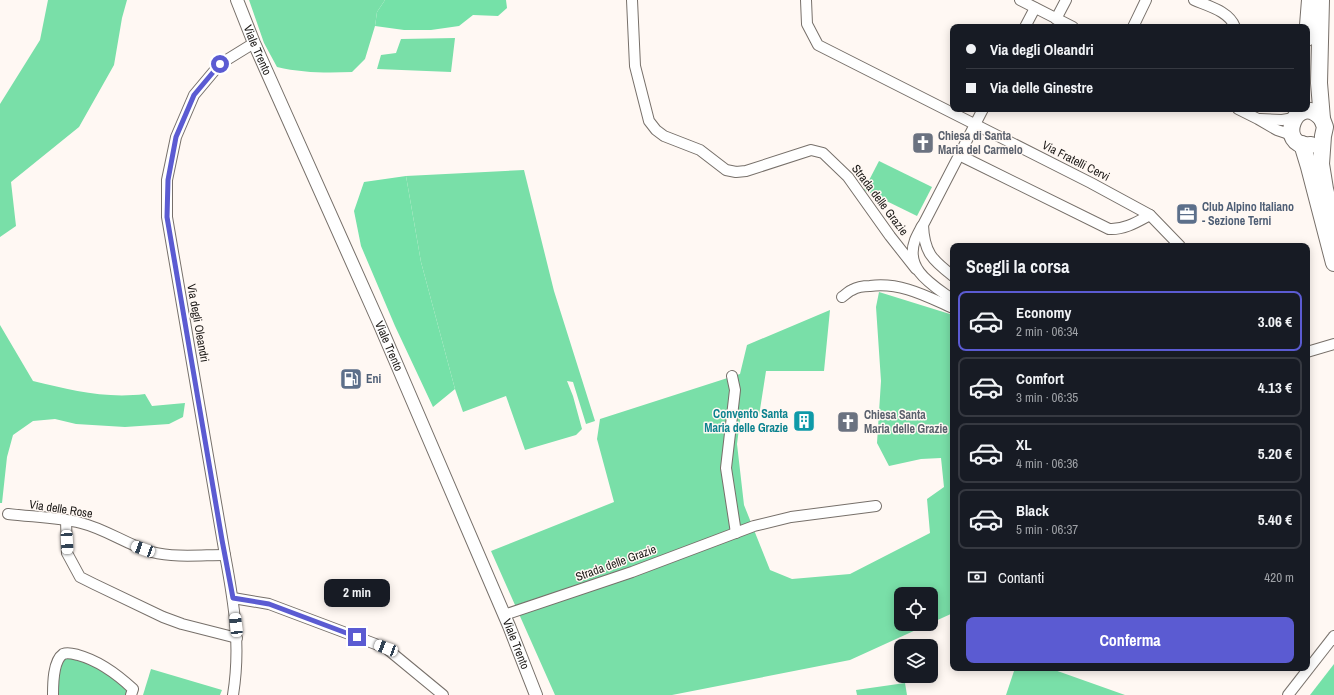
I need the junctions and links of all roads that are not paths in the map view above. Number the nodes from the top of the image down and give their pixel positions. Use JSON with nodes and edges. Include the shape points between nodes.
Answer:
{"nodes":[{"id":1,"x":237,"y":0,"type":"edge"},
{"id":2,"x":632,"y":0,"type":"edge"},
{"id":3,"x":806,"y":0,"type":"edge"},
{"id":4,"x":1020,"y":0,"type":"edge"},
{"id":5,"x":1066,"y":0,"type":"edge"},
{"id":6,"x":1146,"y":0,"type":"edge"},
{"id":7,"x":1194,"y":0,"type":"edge"},
{"id":8,"x":1310,"y":0,"type":"edge"},
{"id":9,"x":1321,"y":0,"type":"edge"},
{"id":10,"x":1035,"y":8,"type":"junction"},
{"id":11,"x":1056,"y":19,"type":"junction"},
{"id":12,"x":1027,"y":24,"type":"edge"},
{"id":13,"x":1067,"y":24,"type":"edge"},
{"id":14,"x":1134,"y":24,"type":"edge"},
{"id":15,"x":1234,"y":24,"type":"edge"},
{"id":16,"x":1308,"y":24,"type":"edge"},
{"id":17,"x":254,"y":43,"type":"junction"},
{"id":18,"x":1310,"y":111,"type":"edge"},
{"id":19,"x":982,"y":112,"type":"edge"},
{"id":20,"x":1244,"y":112,"type":"edge"},
{"id":21,"x":1299,"y":113,"type":"edge"},
{"id":22,"x":1258,"y":119,"type":"junction"},
{"id":23,"x":1322,"y":119,"type":"junction"},
{"id":24,"x":975,"y":125,"type":"junction"},
{"id":25,"x":1323,"y":136,"type":"junction"},
{"id":26,"x":1297,"y":140,"type":"junction"},
{"id":27,"x":959,"y":155,"type":"junction"},
{"id":28,"x":1150,"y":215,"type":"junction"},
{"id":29,"x":923,"y":224,"type":"junction"},
{"id":30,"x":1334,"y":224,"type":"edge"},
{"id":31,"x":1177,"y":243,"type":"edge"},
{"id":32,"x":1334,"y":263,"type":"edge"},
{"id":33,"x":916,"y":269,"type":"junction"},
{"id":34,"x":950,"y":274,"type":"edge"},
{"id":35,"x":842,"y":297,"type":"dead end"},
{"id":36,"x":950,"y":298,"type":"edge"},
{"id":37,"x":950,"y":307,"type":"edge"},
{"id":38,"x":1334,"y":344,"type":"edge"},
{"id":39,"x":1310,"y":351,"type":"edge"},
{"id":40,"x":732,"y":376,"type":"dead end"},
{"id":41,"x":876,"y":506,"type":"dead end"},
{"id":42,"x":8,"y":514,"type":"dead end"},
{"id":43,"x":66,"y":520,"type":"junction"},
{"id":44,"x":736,"y":533,"type":"junction"},
{"id":45,"x":225,"y":555,"type":"junction"},
{"id":46,"x":233,"y":598,"type":"junction"},
{"id":47,"x":504,"y":615,"type":"junction"},
{"id":48,"x":1334,"y":636,"type":"edge"},
{"id":49,"x":237,"y":638,"type":"junction"},
{"id":50,"x":1310,"y":667,"type":"edge"},
{"id":51,"x":1307,"y":671,"type":"edge"},
{"id":52,"x":53,"y":695,"type":"edge"},
{"id":53,"x":131,"y":695,"type":"edge"},
{"id":54,"x":232,"y":695,"type":"edge"},
{"id":55,"x":443,"y":695,"type":"edge"},
{"id":56,"x":536,"y":695,"type":"edge"},
{"id":57,"x":1288,"y":695,"type":"edge"}],
"edges":[{"from":1,"to":17,"type":"street","name":"Viale Trento"},
{"from":2,"to":33,"type":"street","name":"Strada delle Grazie","via":[[635,66],[649,121],[656,130],[664,136],[700,150],[726,170],[736,172],[811,150],[823,153],[848,177]]},
{"from":3,"to":24,"type":"street","name":"Via Fratelli Cervi","via":[[807,24],[818,45]]},
{"from":4,"to":10,"type":"street"},
{"from":5,"to":11,"type":"street"},
{"from":6,"to":14,"type":"street"},
{"from":7,"to":15,"type":"street","via":[[1228,16]]},
{"from":8,"to":16,"type":"main road"},
{"from":9,"to":23,"type":"main road","via":[[1319,83]]},
{"from":10,"to":11,"type":"street"},
{"from":10,"to":12,"type":"street"},
{"from":11,"to":13,"type":"street"},
{"from":17,"to":45,"type":"street","name":"Via degli Oleandri","via":[[220,64],[194,95],[176,137],[168,180],[167,217]]},
{"from":17,"to":47,"type":"street","name":"Viale Trento","via":[[379,323]]},
{"from":18,"to":23,"type":"main road"},
{"from":19,"to":24,"type":"street","name":"Strada delle Grazie"},
{"from":20,"to":22,"type":"street"},
{"from":21,"to":22,"type":"street","via":[[1282,120]]},
{"from":21,"to":26,"type":"main road","via":[[1291,126]]},
{"from":22,"to":26,"type":"street"},
{"from":23,"to":25,"type":"main road","via":[[1325,128]]},
{"from":24,"to":27,"type":"street","name":"Strada delle Grazie"},
{"from":24,"to":28,"type":"street","name":"Via Fratelli Cervi"},
{"from":25,"to":26,"type":"main road","via":[[1316,143],[1307,145]]},
{"from":25,"to":30,"type":"main road","via":[[1322,164],[1325,189]]},
{"from":26,"to":32,"type":"main road","via":[[1309,167]]},
{"from":27,"to":28,"type":"street","via":[[1109,228],[1129,226]]},
{"from":27,"to":29,"type":"street","name":"Strada delle Grazie"},
{"from":28,"to":31,"type":"street","name":"Via Fratelli Cervi"},
{"from":29,"to":33,"type":"street","name":"Strada delle Grazie","via":[[915,241],[913,259]]},
{"from":29,"to":34,"type":"street","via":[[929,254]]},
{"from":33,"to":36,"type":"street","name":"Strada delle Grazie","via":[[928,282]]},
{"from":35,"to":37,"type":"street","via":[[852,290],[882,284],[918,292]]},
{"from":38,"to":39,"type":"street"},
{"from":40,"to":44,"type":"street","via":[[735,390],[726,468]]},
{"from":41,"to":44,"type":"street","name":"Strada delle Grazie","via":[[791,517]]},
{"from":42,"to":43,"type":"street","name":"Via delle Rose"},
{"from":43,"to":45,"type":"street","name":"Via delle Rose","via":[[102,529],[152,552],[167,555]]},
{"from":43,"to":49,"type":"street","via":[[68,553],[80,577],[182,624]]},
{"from":44,"to":47,"type":"street","name":"Strada delle Grazie","via":[[632,572]]},
{"from":45,"to":46,"type":"street","name":"Via degli Oleandri"},
{"from":46,"to":49,"type":"street","name":"Via degli Oleandri"},
{"from":46,"to":55,"type":"street","via":[[269,604],[386,648]]},
{"from":47,"to":56,"type":"street","name":"Viale Trento"},
{"from":48,"to":50,"type":"street"},
{"from":49,"to":54,"type":"street","name":"Via degli Oleandri"},
{"from":51,"to":57,"type":"street"},
{"from":52,"to":53,"type":"street","via":[[52,683],[57,662],[63,654],[70,653],[103,665],[134,689]]}]}
